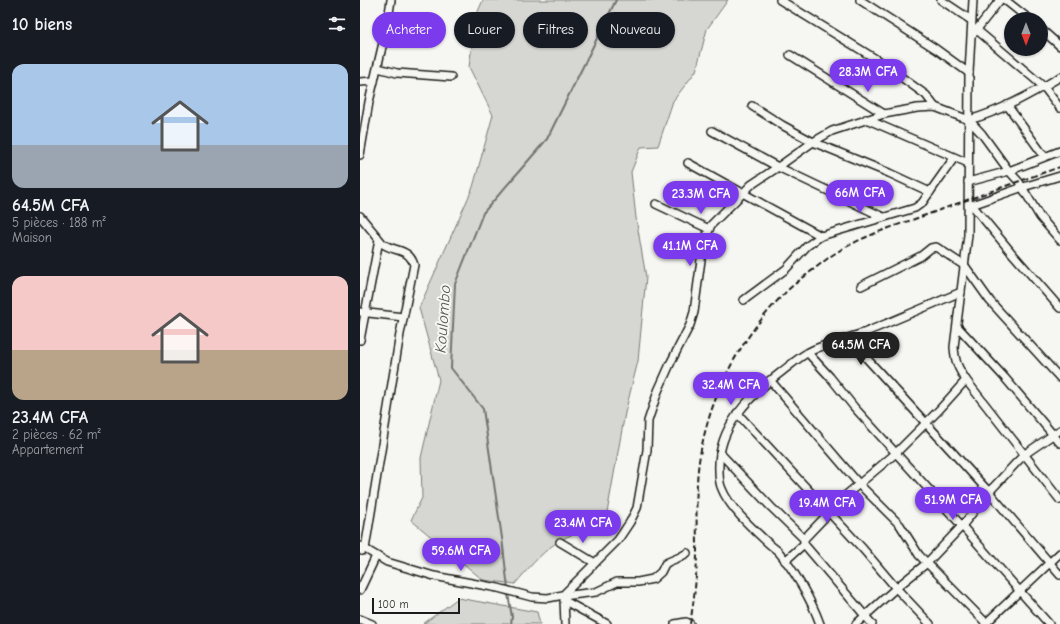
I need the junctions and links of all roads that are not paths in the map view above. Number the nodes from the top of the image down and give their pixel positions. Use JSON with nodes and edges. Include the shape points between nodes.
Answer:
{"nodes":[{"id":1,"x":391,"y":0,"type":"edge"},
{"id":2,"x":780,"y":0,"type":"edge"},
{"id":3,"x":860,"y":0,"type":"edge"},
{"id":4,"x":940,"y":0,"type":"edge"},
{"id":5,"x":972,"y":0,"type":"edge"},
{"id":6,"x":1000,"y":0,"type":"edge"},
{"id":7,"x":1005,"y":0,"type":"edge"},
{"id":8,"x":1020,"y":12,"type":"edge"},
{"id":9,"x":971,"y":20,"type":"junction"},
{"id":10,"x":977,"y":30,"type":"junction"},
{"id":11,"x":1048,"y":35,"type":"edge"},
{"id":12,"x":970,"y":38,"type":"junction"},
{"id":13,"x":1060,"y":46,"type":"edge"},
{"id":14,"x":790,"y":56,"type":"dead end"},
{"id":15,"x":378,"y":68,"type":"junction"},
{"id":16,"x":969,"y":73,"type":"junction"},
{"id":17,"x":1060,"y":77,"type":"edge"},
{"id":18,"x":451,"y":78,"type":"dead end"},
{"id":19,"x":374,"y":81,"type":"junction"},
{"id":20,"x":360,"y":82,"type":"edge"},
{"id":21,"x":1044,"y":87,"type":"junction"},
{"id":22,"x":1006,"y":105,"type":"junction"},
{"id":23,"x":752,"y":106,"type":"dead end"},
{"id":24,"x":935,"y":107,"type":"junction"},
{"id":25,"x":1060,"y":108,"type":"edge"},
{"id":26,"x":884,"y":114,"type":"junction"},
{"id":27,"x":866,"y":119,"type":"junction"},
{"id":28,"x":969,"y":120,"type":"junction"},
{"id":29,"x":712,"y":131,"type":"dead end"},
{"id":30,"x":813,"y":142,"type":"junction"},
{"id":31,"x":1060,"y":151,"type":"edge"},
{"id":32,"x":360,"y":155,"type":"edge"},
{"id":33,"x":1044,"y":156,"type":"junction"},
{"id":34,"x":954,"y":158,"type":"junction"},
{"id":35,"x":968,"y":163,"type":"junction"},
{"id":36,"x":688,"y":164,"type":"dead end"},
{"id":37,"x":778,"y":167,"type":"junction"},
{"id":38,"x":1009,"y":171,"type":"junction"},
{"id":39,"x":1059,"y":178,"type":"edge"},
{"id":40,"x":968,"y":182,"type":"junction"},
{"id":41,"x":1023,"y":187,"type":"junction"},
{"id":42,"x":930,"y":192,"type":"junction"},
{"id":43,"x":743,"y":193,"type":"junction"},
{"id":44,"x":656,"y":204,"type":"dead end"},
{"id":45,"x":970,"y":206,"type":"junction"},
{"id":46,"x":360,"y":216,"type":"edge"},
{"id":47,"x":883,"y":217,"type":"junction"},
{"id":48,"x":709,"y":230,"type":"junction"},
{"id":49,"x":821,"y":236,"type":"junction"},
{"id":50,"x":379,"y":240,"type":"junction"},
{"id":51,"x":1060,"y":240,"type":"edge"},
{"id":52,"x":965,"y":266,"type":"junction"},
{"id":53,"x":861,"y":286,"type":"dead end"},
{"id":54,"x":961,"y":292,"type":"junction"},
{"id":55,"x":744,"y":300,"type":"dead end"},
{"id":56,"x":1060,"y":308,"type":"edge"},
{"id":57,"x":363,"y":312,"type":"edge"},
{"id":58,"x":403,"y":317,"type":"junction"},
{"id":59,"x":957,"y":326,"type":"junction"},
{"id":60,"x":848,"y":338,"type":"junction"},
{"id":61,"x":360,"y":340,"type":"edge"},
{"id":62,"x":808,"y":352,"type":"junction"},
{"id":63,"x":1060,"y":378,"type":"edge"},
{"id":64,"x":770,"y":380,"type":"junction"},
{"id":65,"x":966,"y":380,"type":"junction"},
{"id":66,"x":737,"y":413,"type":"junction"},
{"id":67,"x":926,"y":423,"type":"junction"},
{"id":68,"x":1060,"y":430,"type":"edge"},
{"id":69,"x":1053,"y":436,"type":"junction"},
{"id":70,"x":1060,"y":443,"type":"edge"},
{"id":71,"x":720,"y":453,"type":"junction"},
{"id":72,"x":896,"y":453,"type":"junction"},
{"id":73,"x":1025,"y":454,"type":"junction"},
{"id":74,"x":859,"y":484,"type":"junction"},
{"id":75,"x":989,"y":492,"type":"junction"},
{"id":76,"x":1060,"y":500,"type":"edge"},
{"id":77,"x":829,"y":512,"type":"junction"},
{"id":78,"x":962,"y":526,"type":"junction"},
{"id":79,"x":560,"y":542,"type":"dead end"},
{"id":80,"x":804,"y":542,"type":"junction"},
{"id":81,"x":362,"y":549,"type":"edge"},
{"id":82,"x":686,"y":553,"type":"dead end"},
{"id":83,"x":1060,"y":553,"type":"edge"},
{"id":84,"x":376,"y":556,"type":"junction"},
{"id":85,"x":785,"y":561,"type":"junction"},
{"id":86,"x":927,"y":563,"type":"junction"},
{"id":87,"x":1050,"y":563,"type":"junction"},
{"id":88,"x":595,"y":564,"type":"junction"},
{"id":89,"x":1060,"y":575,"type":"edge"},
{"id":90,"x":896,"y":588,"type":"junction"},
{"id":91,"x":360,"y":590,"type":"edge"},
{"id":92,"x":1020,"y":592,"type":"junction"},
{"id":93,"x":564,"y":597,"type":"junction"},
{"id":94,"x":865,"y":616,"type":"junction"},
{"id":95,"x":360,"y":618,"type":"edge"},
{"id":96,"x":372,"y":624,"type":"edge"},
{"id":97,"x":565,"y":624,"type":"edge"},
{"id":98,"x":607,"y":624,"type":"edge"},
{"id":99,"x":675,"y":624,"type":"edge"},
{"id":100,"x":690,"y":624,"type":"edge"},
{"id":101,"x":820,"y":624,"type":"edge"},
{"id":102,"x":856,"y":624,"type":"edge"},
{"id":103,"x":872,"y":624,"type":"edge"},
{"id":104,"x":930,"y":624,"type":"edge"},
{"id":105,"x":986,"y":624,"type":"edge"},
{"id":106,"x":1049,"y":624,"type":"edge"}],
"edges":[{"from":1,"to":15,"type":"street"},
{"from":2,"to":24,"type":"street","via":[[879,61],[926,94]]},
{"from":3,"to":16,"type":"street"},
{"from":4,"to":9,"type":"street"},
{"from":5,"to":9,"type":"street"},
{"from":6,"to":10,"type":"street"},
{"from":7,"to":8,"type":"street"},
{"from":9,"to":12,"type":"street"},
{"from":10,"to":12,"type":"street"},
{"from":10,"to":21,"type":"street"},
{"from":11,"to":13,"type":"street"},
{"from":12,"to":16,"type":"street"},
{"from":14,"to":26,"type":"street"},
{"from":15,"to":18,"type":"street","via":[[397,73]]},
{"from":15,"to":19,"type":"street"},
{"from":16,"to":28,"type":"street"},
{"from":17,"to":21,"type":"street"},
{"from":19,"to":20,"type":"street"},
{"from":19,"to":32,"type":"street"},
{"from":21,"to":22,"type":"street"},
{"from":21,"to":25,"type":"street"},
{"from":22,"to":28,"type":"street"},
{"from":22,"to":33,"type":"street"},
{"from":23,"to":30,"type":"street"},
{"from":24,"to":26,"type":"street"},
{"from":24,"to":28,"type":"street"},
{"from":26,"to":27,"type":"street"},
{"from":27,"to":30,"type":"street","via":[[832,131]]},
{"from":27,"to":34,"type":"street"},
{"from":28,"to":35,"type":"street"},
{"from":28,"to":38,"type":"street"},
{"from":29,"to":37,"type":"street"},
{"from":30,"to":37,"type":"street"},
{"from":30,"to":42,"type":"street"},
{"from":31,"to":33,"type":"street"},
{"from":33,"to":38,"type":"street"},
{"from":34,"to":35,"type":"street"},
{"from":34,"to":42,"type":"street"},
{"from":35,"to":40,"type":"street"},
{"from":36,"to":43,"type":"street"},
{"from":37,"to":43,"type":"street","via":[[750,185]]},
{"from":37,"to":47,"type":"street"},
{"from":38,"to":40,"type":"street"},
{"from":38,"to":41,"type":"street"},
{"from":39,"to":41,"type":"street"},
{"from":40,"to":45,"type":"street"},
{"from":41,"to":45,"type":"street"},
{"from":41,"to":51,"type":"street","via":[[1040,217]]},
{"from":42,"to":47,"type":"street","via":[[915,208]]},
{"from":43,"to":48,"type":"street","via":[[711,224]]},
{"from":43,"to":49,"type":"street"},
{"from":44,"to":48,"type":"street"},
{"from":45,"to":52,"type":"street"},
{"from":45,"to":56,"type":"street"},
{"from":46,"to":50,"type":"street"},
{"from":47,"to":49,"type":"street"},
{"from":48,"to":88,"type":"street","via":[[703,245],[690,325],[658,391],[648,421],[647,450],[638,508],[625,530]]},
{"from":49,"to":55,"type":"street","via":[[779,274]]},
{"from":50,"to":57,"type":"street"},
{"from":50,"to":58,"type":"street","via":[[387,247],[403,252],[412,259],[413,271]]},
{"from":52,"to":53,"type":"street","via":[[934,247],[915,260]]},
{"from":52,"to":54,"type":"street"},
{"from":52,"to":63,"type":"street","via":[[990,301]]},
{"from":54,"to":59,"type":"street"},
{"from":54,"to":60,"type":"street"},
{"from":57,"to":58,"type":"street"},
{"from":57,"to":61,"type":"street"},
{"from":58,"to":81,"type":"street"},
{"from":59,"to":65,"type":"street","via":[[955,360]]},
{"from":59,"to":69,"type":"street"},
{"from":60,"to":62,"type":"street"},
{"from":60,"to":67,"type":"street"},
{"from":62,"to":64,"type":"street"},
{"from":62,"to":72,"type":"street"},
{"from":64,"to":66,"type":"street"},
{"from":64,"to":74,"type":"street"},
{"from":65,"to":67,"type":"street"},
{"from":65,"to":73,"type":"street"},
{"from":66,"to":71,"type":"street","via":[[727,429]]},
{"from":66,"to":77,"type":"street"},
{"from":67,"to":72,"type":"street"},
{"from":67,"to":75,"type":"street"},
{"from":68,"to":69,"type":"street"},
{"from":69,"to":70,"type":"street"},
{"from":69,"to":73,"type":"street"},
{"from":71,"to":80,"type":"street"},
{"from":71,"to":85,"type":"street","via":[[721,488],[725,495],[734,508]]},
{"from":72,"to":74,"type":"street"},
{"from":72,"to":78,"type":"street"},
{"from":73,"to":75,"type":"street"},
{"from":73,"to":76,"type":"street"},
{"from":74,"to":77,"type":"street"},
{"from":74,"to":86,"type":"street","via":[[900,525]]},
{"from":75,"to":78,"type":"street"},
{"from":75,"to":87,"type":"street"},
{"from":77,"to":80,"type":"street"},
{"from":77,"to":90,"type":"street"},
{"from":78,"to":86,"type":"street"},
{"from":78,"to":92,"type":"street"},
{"from":79,"to":88,"type":"street"},
{"from":80,"to":85,"type":"street"},
{"from":80,"to":94,"type":"street"},
{"from":81,"to":84,"type":"street"},
{"from":82,"to":93,"type":"street","via":[[665,564],[653,579],[617,582],[596,592]]},
{"from":83,"to":87,"type":"street"},
{"from":84,"to":91,"type":"street"},
{"from":84,"to":93,"type":"street","via":[[387,562],[450,580],[524,595]]},
{"from":85,"to":101,"type":"street","via":[[803,589]]},
{"from":86,"to":90,"type":"street"},
{"from":86,"to":105,"type":"street"},
{"from":87,"to":89,"type":"street"},
{"from":87,"to":92,"type":"street"},
{"from":88,"to":93,"type":"street"},
{"from":90,"to":94,"type":"street"},
{"from":90,"to":104,"type":"street"},
{"from":92,"to":105,"type":"street"},
{"from":92,"to":106,"type":"street"},
{"from":93,"to":97,"type":"street"},
{"from":93,"to":98,"type":"street"},
{"from":94,"to":102,"type":"street"},
{"from":94,"to":103,"type":"street"},
{"from":95,"to":96,"type":"street"},
{"from":99,"to":100,"type":"street"}]}
